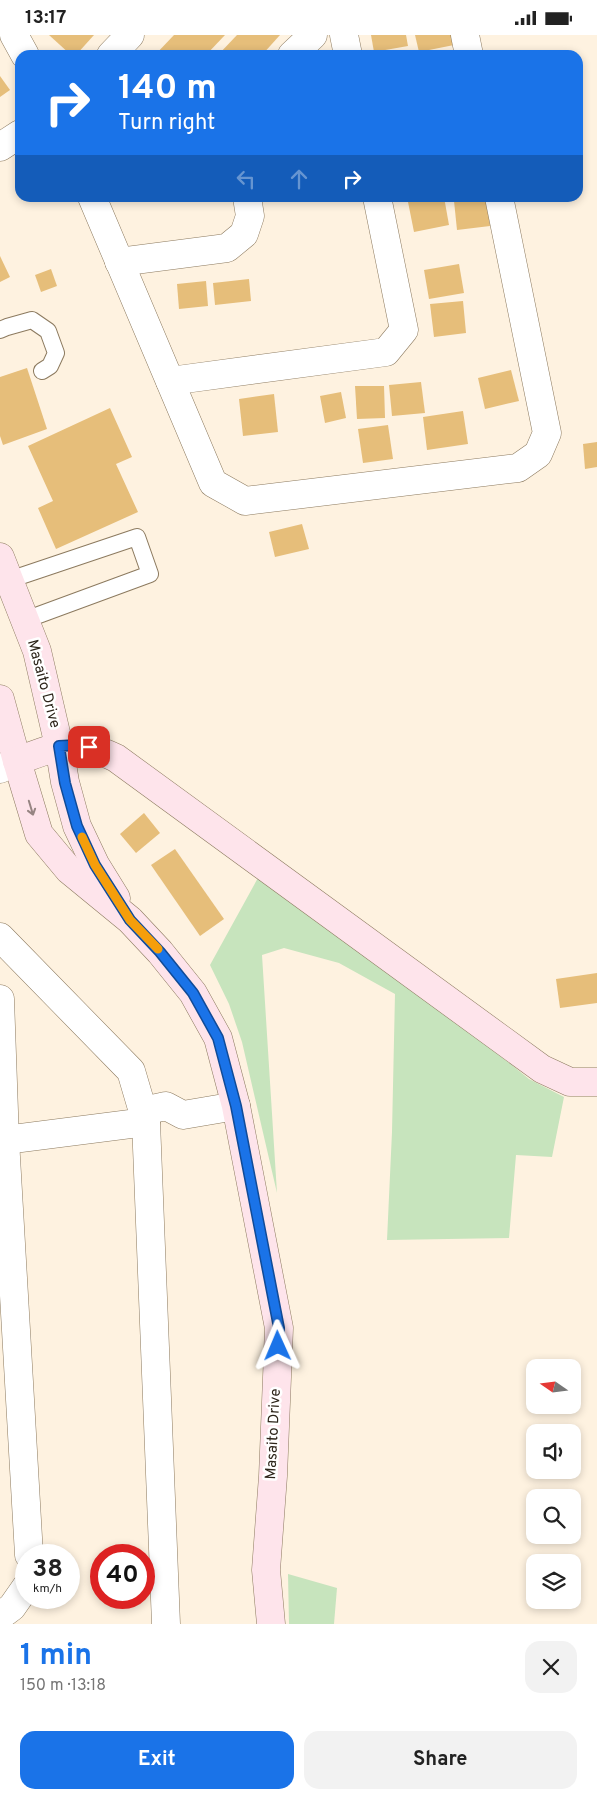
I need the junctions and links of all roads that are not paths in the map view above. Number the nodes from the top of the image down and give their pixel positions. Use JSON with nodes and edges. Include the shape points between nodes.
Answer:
{"nodes":[{"id":1,"x":14,"y":35,"type":"edge"},
{"id":2,"x":130,"y":35,"type":"edge"},
{"id":3,"x":313,"y":35,"type":"edge"},
{"id":4,"x":344,"y":35,"type":"edge"},
{"id":5,"x":465,"y":35,"type":"edge"},
{"id":6,"x":22,"y":50,"type":"edge"},
{"id":7,"x":115,"y":50,"type":"edge"},
{"id":8,"x":297,"y":50,"type":"edge"},
{"id":9,"x":347,"y":50,"type":"edge"},
{"id":10,"x":469,"y":50,"type":"edge"},
{"id":11,"x":15,"y":137,"type":"edge"},
{"id":12,"x":0,"y":147,"type":"edge"},
{"id":13,"x":94,"y":202,"type":"edge"},
{"id":14,"x":248,"y":202,"type":"edge"},
{"id":15,"x":378,"y":202,"type":"edge"},
{"id":16,"x":500,"y":202,"type":"edge"},
{"id":17,"x":119,"y":262,"type":"junction"},
{"id":18,"x":0,"y":330,"type":"edge"},
{"id":19,"x":42,"y":371,"type":"dead end"},
{"id":20,"x":170,"y":381,"type":"junction"},
{"id":21,"x":5,"y":569,"type":"edge"},
{"id":22,"x":25,"y":619,"type":"junction"},
{"id":23,"x":0,"y":699,"type":"edge"},
{"id":24,"x":59,"y":746,"type":"junction"},
{"id":25,"x":8,"y":765,"type":"edge"},
{"id":26,"x":130,"y":920,"type":"junction"},
{"id":27,"x":0,"y":937,"type":"edge"},
{"id":28,"x":0,"y":999,"type":"edge"},
{"id":29,"x":597,"y":1082,"type":"edge"},
{"id":30,"x":236,"y":1106,"type":"junction"},
{"id":31,"x":145,"y":1122,"type":"junction"},
{"id":32,"x":5,"y":1141,"type":"junction"},
{"id":33,"x":28,"y":1544,"type":"edge"},
{"id":34,"x":15,"y":1603,"type":"edge"},
{"id":35,"x":0,"y":1616,"type":"edge"},
{"id":36,"x":166,"y":1624,"type":"edge"},
{"id":37,"x":271,"y":1624,"type":"edge"}],
"edges":[{"from":1,"to":6,"type":"street"},
{"from":2,"to":7,"type":"street"},
{"from":3,"to":8,"type":"street"},
{"from":4,"to":9,"type":"street"},
{"from":5,"to":10,"type":"street"},
{"from":11,"to":12,"type":"street"},
{"from":13,"to":17,"type":"street"},
{"from":14,"to":17,"type":"street","via":[[250,216],[244,234],[227,248]]},
{"from":15,"to":20,"type":"street","via":[[404,330],[386,352]]},
{"from":16,"to":20,"type":"street","via":[[547,433],[538,454],[518,468],[245,501],[213,483]]},
{"from":17,"to":20,"type":"street"},
{"from":18,"to":19,"type":"lane","via":[[32,321],[48,331],[56,353],[50,366]]},
{"from":21,"to":22,"type":"street","name":"Masaito Drive"},
{"from":21,"to":22,"type":"lane","via":[[137,537],[150,574]]},
{"from":22,"to":24,"type":"street","name":"Masaito Drive"},
{"from":23,"to":25,"type":"street","name":"Masaito Drive"},
{"from":24,"to":25,"type":"street"},
{"from":24,"to":26,"type":"street","name":"Masaito Drive","via":[[77,826],[95,865]]},
{"from":24,"to":29,"type":"street","via":[[99,749],[116,758],[542,1069],[570,1082]]},
{"from":25,"to":26,"type":"street","name":"Masaito Drive","one_way":true,"via":[[40,834],[69,870]]},
{"from":26,"to":30,"type":"street","name":"Masaito Drive","via":[[193,993],[218,1038]]},
{"from":27,"to":31,"type":"street","via":[[131,1071]]},
{"from":28,"to":32,"type":"street"},
{"from":30,"to":31,"type":"street","via":[[183,1115],[166,1106]]},
{"from":30,"to":37,"type":"street","name":"Masaito Drive","via":[[279,1328],[266,1570]]},
{"from":31,"to":32,"type":"street"},
{"from":31,"to":36,"type":"street"},
{"from":32,"to":33,"type":"street"},
{"from":34,"to":35,"type":"street"}]}
